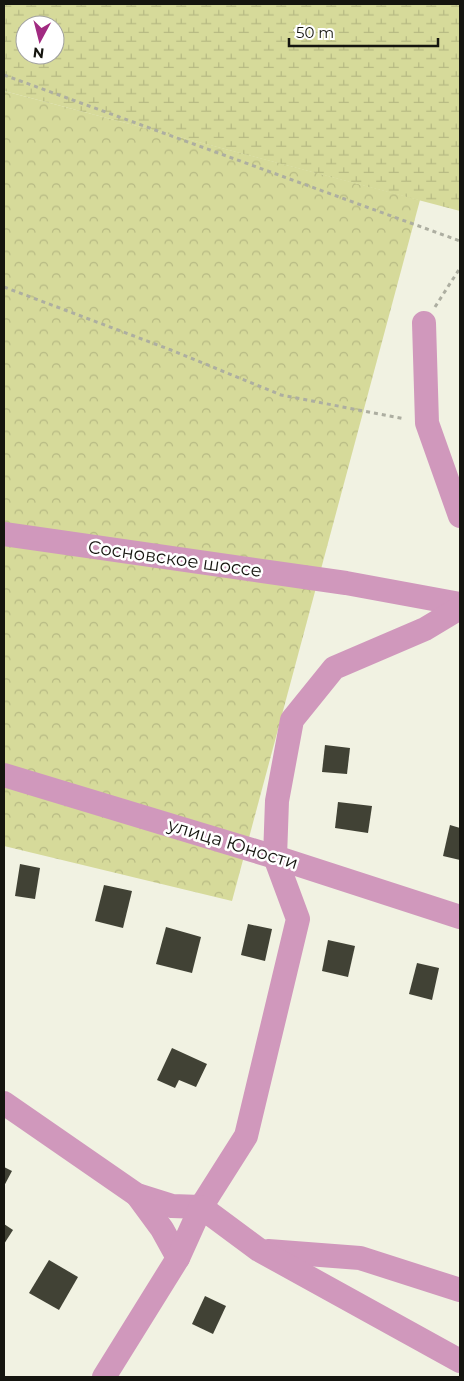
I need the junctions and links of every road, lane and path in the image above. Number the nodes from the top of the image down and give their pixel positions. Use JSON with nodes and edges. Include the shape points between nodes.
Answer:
{"nodes":[{"id":1,"x":4,"y":75,"type":"edge"},
{"id":2,"x":460,"y":241,"type":"edge"},
{"id":3,"x":460,"y":268,"type":"edge"},
{"id":4,"x":4,"y":287,"type":"edge"},
{"id":5,"x":424,"y":324,"type":"joint"},
{"id":6,"x":427,"y":423,"type":"junction"},
{"id":7,"x":460,"y":516,"type":"edge"},
{"id":8,"x":4,"y":534,"type":"edge"},
{"id":9,"x":460,"y":604,"type":"edge"},
{"id":10,"x":460,"y":608,"type":"edge"},
{"id":11,"x":4,"y":775,"type":"edge"},
{"id":12,"x":275,"y":856,"type":"junction"},
{"id":13,"x":460,"y":917,"type":"edge"},
{"id":14,"x":4,"y":1103,"type":"edge"},
{"id":15,"x":137,"y":1195,"type":"junction"},
{"id":16,"x":201,"y":1207,"type":"junction"},
{"id":17,"x":259,"y":1250,"type":"junction"},
{"id":18,"x":178,"y":1258,"type":"junction"},
{"id":19,"x":460,"y":1290,"type":"edge"},
{"id":20,"x":460,"y":1360,"type":"edge"},
{"id":21,"x":104,"y":1377,"type":"edge"}],
"edges":[{"from":1,"to":2,"type":"path"},
{"from":3,"to":5,"type":"path"},
{"from":4,"to":6,"type":"path","via":[[281,395]]},
{"from":5,"to":6,"type":"street"},
{"from":6,"to":7,"type":"street"},
{"from":8,"to":9,"type":"street","name":"Сосновское шоссе","via":[[346,583]]},
{"from":10,"to":12,"type":"street","via":[[425,629],[334,668],[292,720],[277,801]]},
{"from":11,"to":12,"type":"street","name":"улица Юности"},
{"from":12,"to":13,"type":"street","name":"улица Юности"},
{"from":12,"to":16,"type":"street","via":[[298,919],[246,1136]]},
{"from":14,"to":15,"type":"street"},
{"from":15,"to":16,"type":"street","via":[[172,1206]]},
{"from":15,"to":18,"type":"street"},
{"from":16,"to":17,"type":"street"},
{"from":16,"to":18,"type":"street"},
{"from":17,"to":19,"type":"street","via":[[360,1258]]},
{"from":17,"to":20,"type":"street"},
{"from":18,"to":21,"type":"street"}]}
